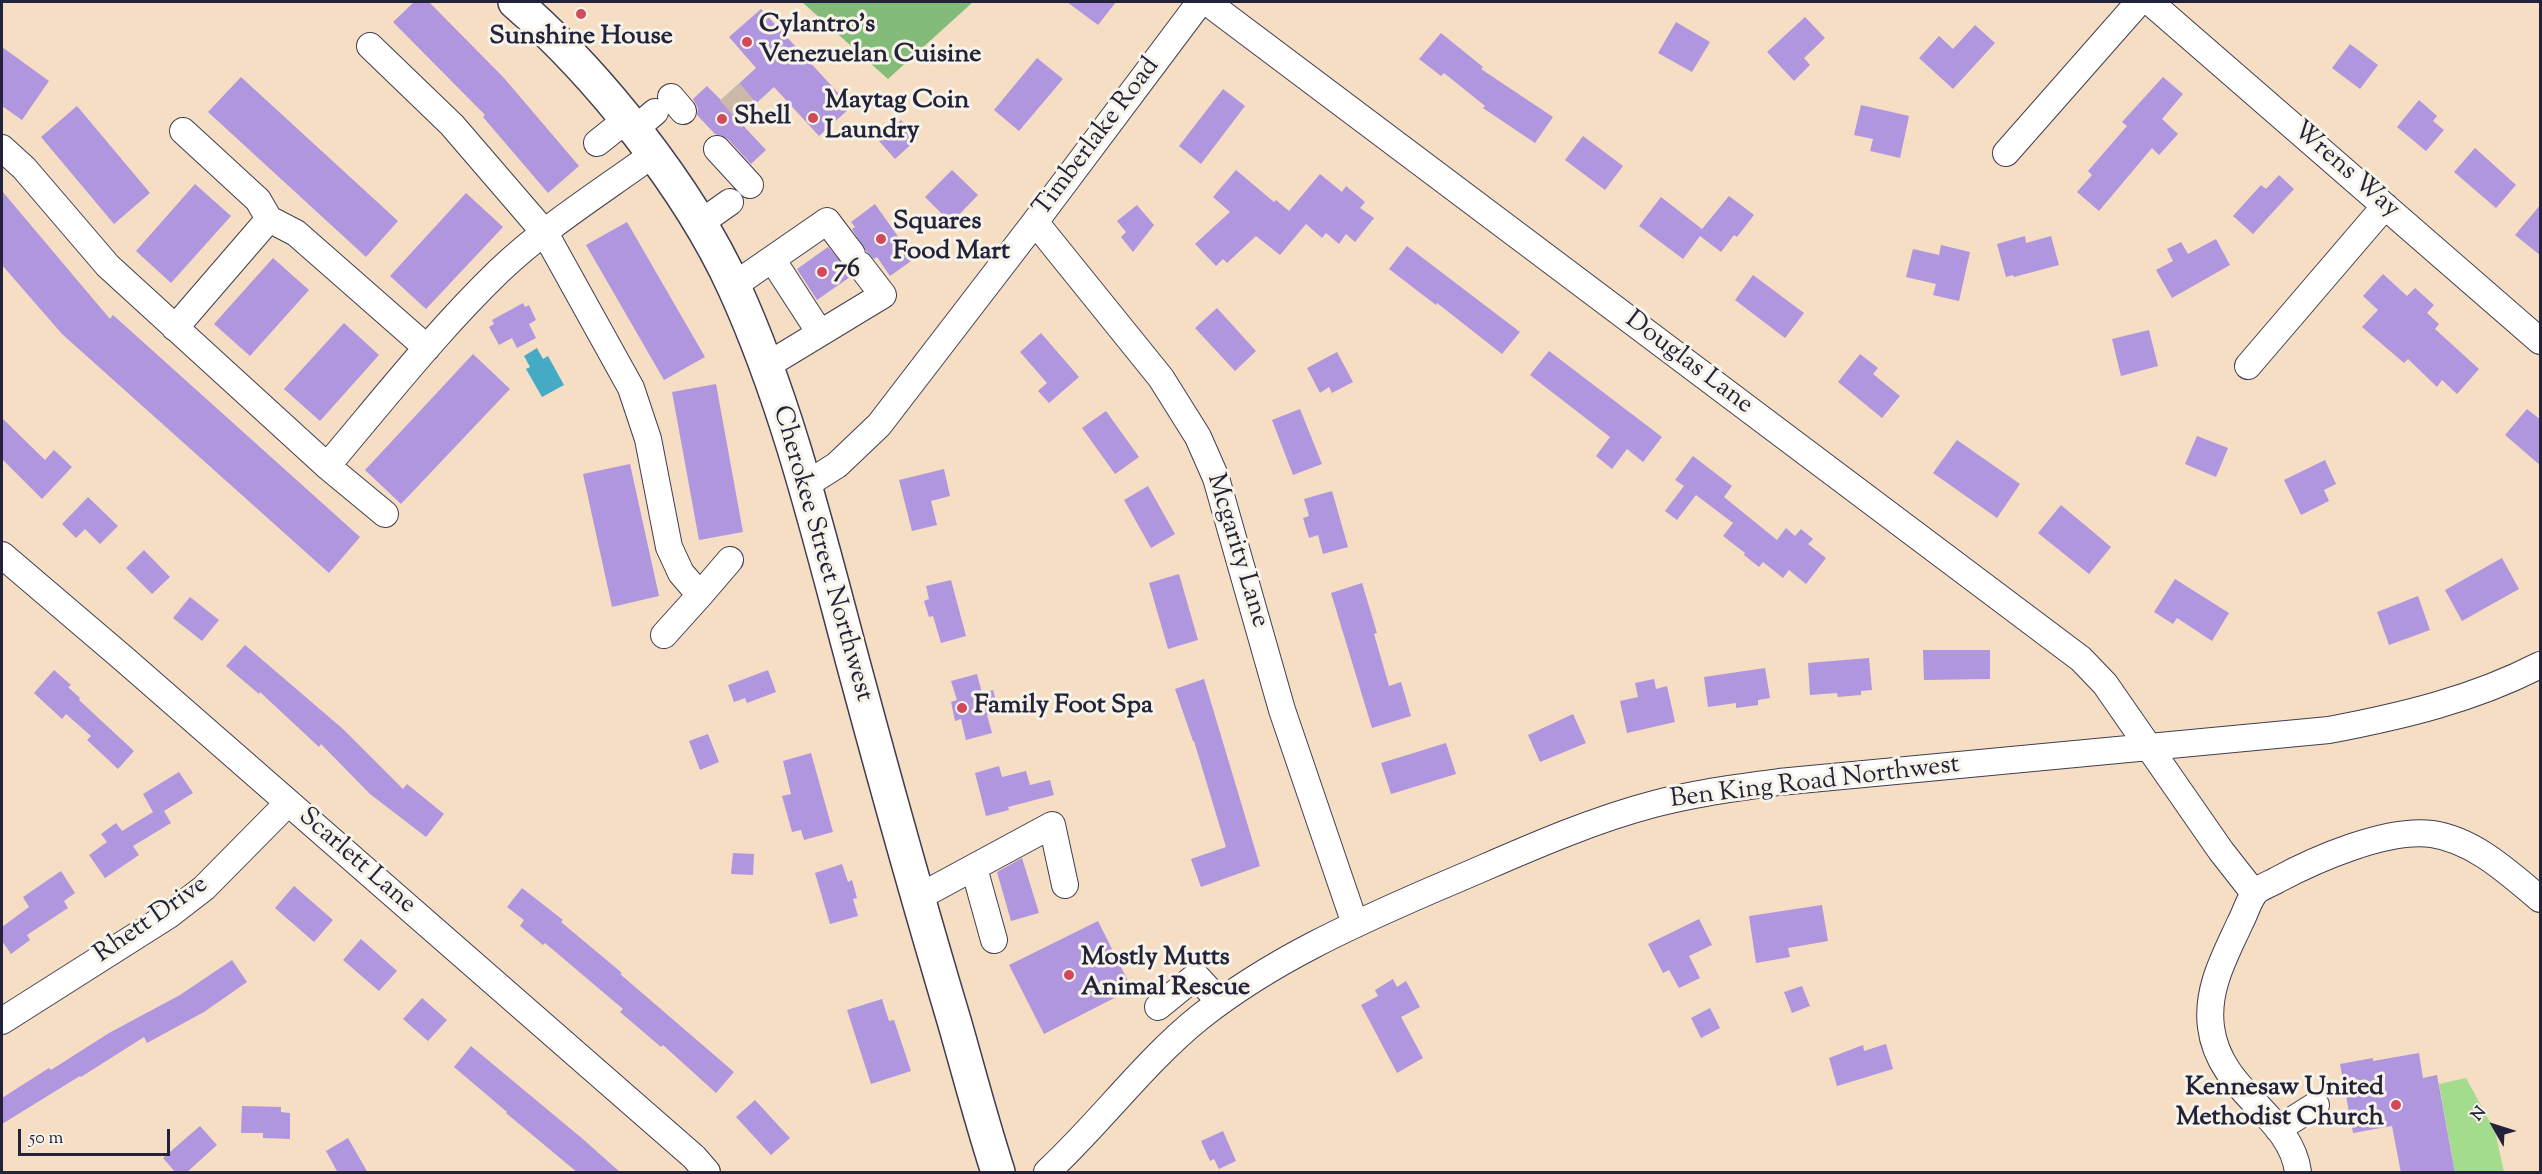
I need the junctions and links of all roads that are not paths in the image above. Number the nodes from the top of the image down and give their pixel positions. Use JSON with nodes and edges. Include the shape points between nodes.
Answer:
{"nodes":[{"id":1,"x":515,"y":2,"type":"edge"},
{"id":2,"x":1200,"y":2,"type":"edge"},
{"id":3,"x":1207,"y":2,"type":"edge"},
{"id":4,"x":2139,"y":2,"type":"edge"},
{"id":5,"x":2150,"y":2,"type":"edge"},
{"id":6,"x":370,"y":46,"type":"dead end"},
{"id":7,"x":653,"y":121,"type":"junction"},
{"id":8,"x":183,"y":131,"type":"dead end"},
{"id":9,"x":597,"y":143,"type":"dead end"},
{"id":10,"x":2,"y":148,"type":"edge"},
{"id":11,"x":717,"y":149,"type":"dead end"},
{"id":12,"x":2006,"y":153,"type":"dead end"},
{"id":13,"x":750,"y":185,"type":"dead end"},
{"id":14,"x":729,"y":202,"type":"dead end"},
{"id":15,"x":2385,"y":206,"type":"junction"},
{"id":16,"x":269,"y":219,"type":"junction"},
{"id":17,"x":1035,"y":222,"type":"junction"},
{"id":18,"x":699,"y":224,"type":"junction"},
{"id":19,"x":545,"y":233,"type":"junction"},
{"id":20,"x":772,"y":259,"type":"junction"},
{"id":21,"x":733,"y":286,"type":"junction"},
{"id":22,"x":175,"y":328,"type":"junction"},
{"id":23,"x":820,"y":333,"type":"junction"},
{"id":24,"x":2541,"y":341,"type":"edge"},
{"id":25,"x":427,"y":348,"type":"junction"},
{"id":26,"x":766,"y":366,"type":"junction"},
{"id":27,"x":2248,"y":366,"type":"dead end"},
{"id":28,"x":327,"y":466,"type":"junction"},
{"id":29,"x":804,"y":486,"type":"junction"},
{"id":30,"x":385,"y":514,"type":"dead end"},
{"id":31,"x":2,"y":555,"type":"edge"},
{"id":32,"x":730,"y":560,"type":"dead end"},
{"id":33,"x":700,"y":595,"type":"junction"},
{"id":34,"x":664,"y":635,"type":"dead end"},
{"id":35,"x":2541,"y":665,"type":"edge"},
{"id":36,"x":2148,"y":748,"type":"junction"},
{"id":37,"x":288,"y":803,"type":"junction"},
{"id":38,"x":974,"y":868,"type":"junction"},
{"id":39,"x":1065,"y":885,"type":"dead end"},
{"id":40,"x":2254,"y":893,"type":"junction"},
{"id":41,"x":917,"y":898,"type":"junction"},
{"id":42,"x":2541,"y":899,"type":"edge"},
{"id":43,"x":1354,"y":924,"type":"junction"},
{"id":44,"x":994,"y":940,"type":"dead end"},
{"id":45,"x":1220,"y":1002,"type":"junction"},
{"id":46,"x":1158,"y":1007,"type":"dead end"},
{"id":47,"x":2,"y":1021,"type":"edge"},
{"id":48,"x":2316,"y":1105,"type":"dead end"},
{"id":49,"x":2278,"y":1129,"type":"junction"},
{"id":50,"x":707,"y":1173,"type":"edge"},
{"id":51,"x":998,"y":1173,"type":"edge"},
{"id":52,"x":1047,"y":1173,"type":"edge"},
{"id":53,"x":2298,"y":1173,"type":"edge"}],
"edges":[{"from":1,"to":7,"type":"main road","name":"Cherokee Street Northwest","via":[[605,93]]},
{"from":2,"to":17,"type":"street","name":"Timberlake Road"},
{"from":3,"to":36,"type":"street","name":"Douglas Lane","via":[[2081,659],[2105,684]]},
{"from":4,"to":12,"type":"street"},
{"from":5,"to":15,"type":"street","name":"Wrens Way"},
{"from":6,"to":19,"type":"street","via":[[452,125]]},
{"from":7,"to":9,"type":"street"},
{"from":7,"to":18,"type":"main road","name":"Cherokee Street Northwest"},
{"from":7,"to":19,"type":"street"},
{"from":8,"to":16,"type":"street","via":[[258,200]]},
{"from":10,"to":22,"type":"street","via":[[24,168],[93,250]]},
{"from":11,"to":13,"type":"street"},
{"from":14,"to":18,"type":"street"},
{"from":15,"to":24,"type":"street","name":"Wrens Way"},
{"from":15,"to":27,"type":"street"},
{"from":16,"to":22,"type":"street"},
{"from":16,"to":25,"type":"street","via":[[296,234]]},
{"from":17,"to":29,"type":"street","name":"Timberlake Road","via":[[879,425],[837,465]]},
{"from":17,"to":43,"type":"street","name":"Mcgarity Lane","via":[[1161,378],[1198,437],[1216,478],[1282,710]]},
{"from":18,"to":21,"type":"main road","name":"Cherokee Street Northwest"},
{"from":19,"to":25,"type":"street","via":[[500,270]]},
{"from":19,"to":33,"type":"street","via":[[631,388],[648,439],[669,548],[681,573]]},
{"from":20,"to":21,"type":"street"},
{"from":20,"to":23,"type":"street"},
{"from":20,"to":23,"type":"street","via":[[827,221],[883,295]]},
{"from":21,"to":26,"type":"main road","name":"Cherokee Street Northwest"},
{"from":22,"to":28,"type":"street"},
{"from":23,"to":26,"type":"street"},
{"from":25,"to":28,"type":"street"},
{"from":26,"to":29,"type":"main road","name":"Cherokee Street Northwest"},
{"from":28,"to":30,"type":"street"},
{"from":29,"to":41,"type":"main road","name":"Cherokee Street Northwest"},
{"from":31,"to":37,"type":"street","name":"Scarlett Lane"},
{"from":32,"to":33,"type":"street"},
{"from":33,"to":34,"type":"street"},
{"from":35,"to":36,"type":"street","name":"Ben King Road Northwest","via":[[2441,705],[2391,718],[2330,730]]},
{"from":36,"to":40,"type":"street","name":"Douglas Lane"},
{"from":36,"to":43,"type":"street","name":"Ben King Road Northwest","via":[[1779,782],[1678,798],[1597,822]]},
{"from":37,"to":47,"type":"street","name":"Rhett Drive","via":[[236,858],[186,902]]},
{"from":37,"to":50,"type":"street","name":"Scarlett Lane","via":[[694,1157]]},
{"from":38,"to":39,"type":"street","via":[[1052,825]]},
{"from":38,"to":41,"type":"street"},
{"from":38,"to":44,"type":"street"},
{"from":40,"to":42,"type":"street","via":[[2335,853],[2414,833],[2434,834],[2468,846]]},
{"from":40,"to":49,"type":"street","via":[[2217,976],[2211,998],[2211,1026],[2219,1057],[2234,1081]]},
{"from":41,"to":51,"type":"main road","name":"Cherokee Street Northwest"},
{"from":43,"to":45,"type":"street","name":"Ben King Road Northwest","via":[[1291,955]]},
{"from":45,"to":46,"type":"street","via":[[1196,976]]},
{"from":45,"to":52,"type":"street","name":"Ben King Road Northwest","via":[[1175,1040]]},
{"from":48,"to":49,"type":"street"},
{"from":49,"to":53,"type":"street","via":[[2291,1148]]}]}
